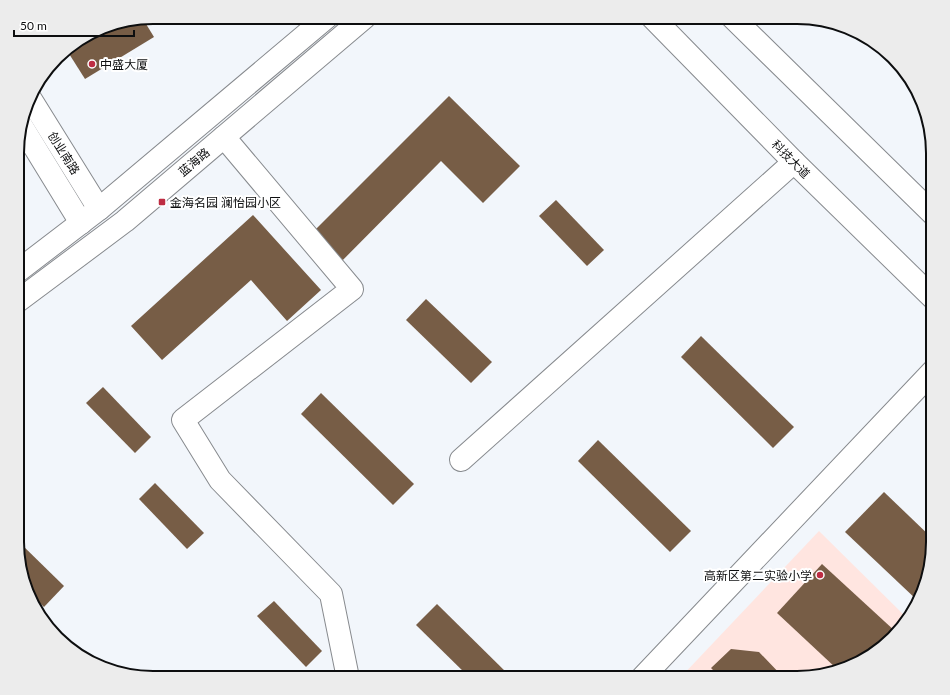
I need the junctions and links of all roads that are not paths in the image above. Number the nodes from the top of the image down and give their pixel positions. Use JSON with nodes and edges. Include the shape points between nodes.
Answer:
{"nodes":[{"id":1,"x":320,"y":24,"type":"edge"},
{"id":2,"x":357,"y":24,"type":"edge"},
{"id":3,"x":659,"y":24,"type":"edge"},
{"id":4,"x":739,"y":24,"type":"edge"},
{"id":5,"x":34,"y":104,"type":"edge"},
{"id":6,"x":26,"y":133,"type":"edge"},
{"id":7,"x":224,"y":137,"type":"junction"},
{"id":8,"x":794,"y":162,"type":"junction"},
{"id":9,"x":926,"y":207,"type":"edge"},
{"id":10,"x":99,"y":209,"type":"junction"},
{"id":11,"x":81,"y":223,"type":"junction"},
{"id":12,"x":24,"y":266,"type":"edge"},
{"id":13,"x":926,"y":291,"type":"edge"},
{"id":14,"x":24,"y":296,"type":"edge"},
{"id":15,"x":926,"y":378,"type":"edge"},
{"id":16,"x":461,"y":460,"type":"dead end"},
{"id":17,"x":347,"y":671,"type":"edge"},
{"id":18,"x":649,"y":671,"type":"edge"}],
"edges":[{"from":1,"to":10,"type":"street","name":"蓝海路"},
{"from":2,"to":7,"type":"street","name":"蓝海路"},
{"from":3,"to":8,"type":"street","name":"科技大道"},
{"from":4,"to":9,"type":"street"},
{"from":5,"to":10,"type":"street","name":"创业南路"},
{"from":6,"to":11,"type":"street","name":"创业南路"},
{"from":7,"to":14,"type":"street","name":"蓝海路","via":[[125,221]]},
{"from":7,"to":17,"type":"street","via":[[352,289],[183,420],[220,480],[331,594]]},
{"from":8,"to":13,"type":"street","name":"科技大道"},
{"from":8,"to":16,"type":"street"},
{"from":10,"to":11,"type":"street","name":"蓝海路"},
{"from":11,"to":12,"type":"street","name":"蓝海路"},
{"from":15,"to":18,"type":"street"}]}
